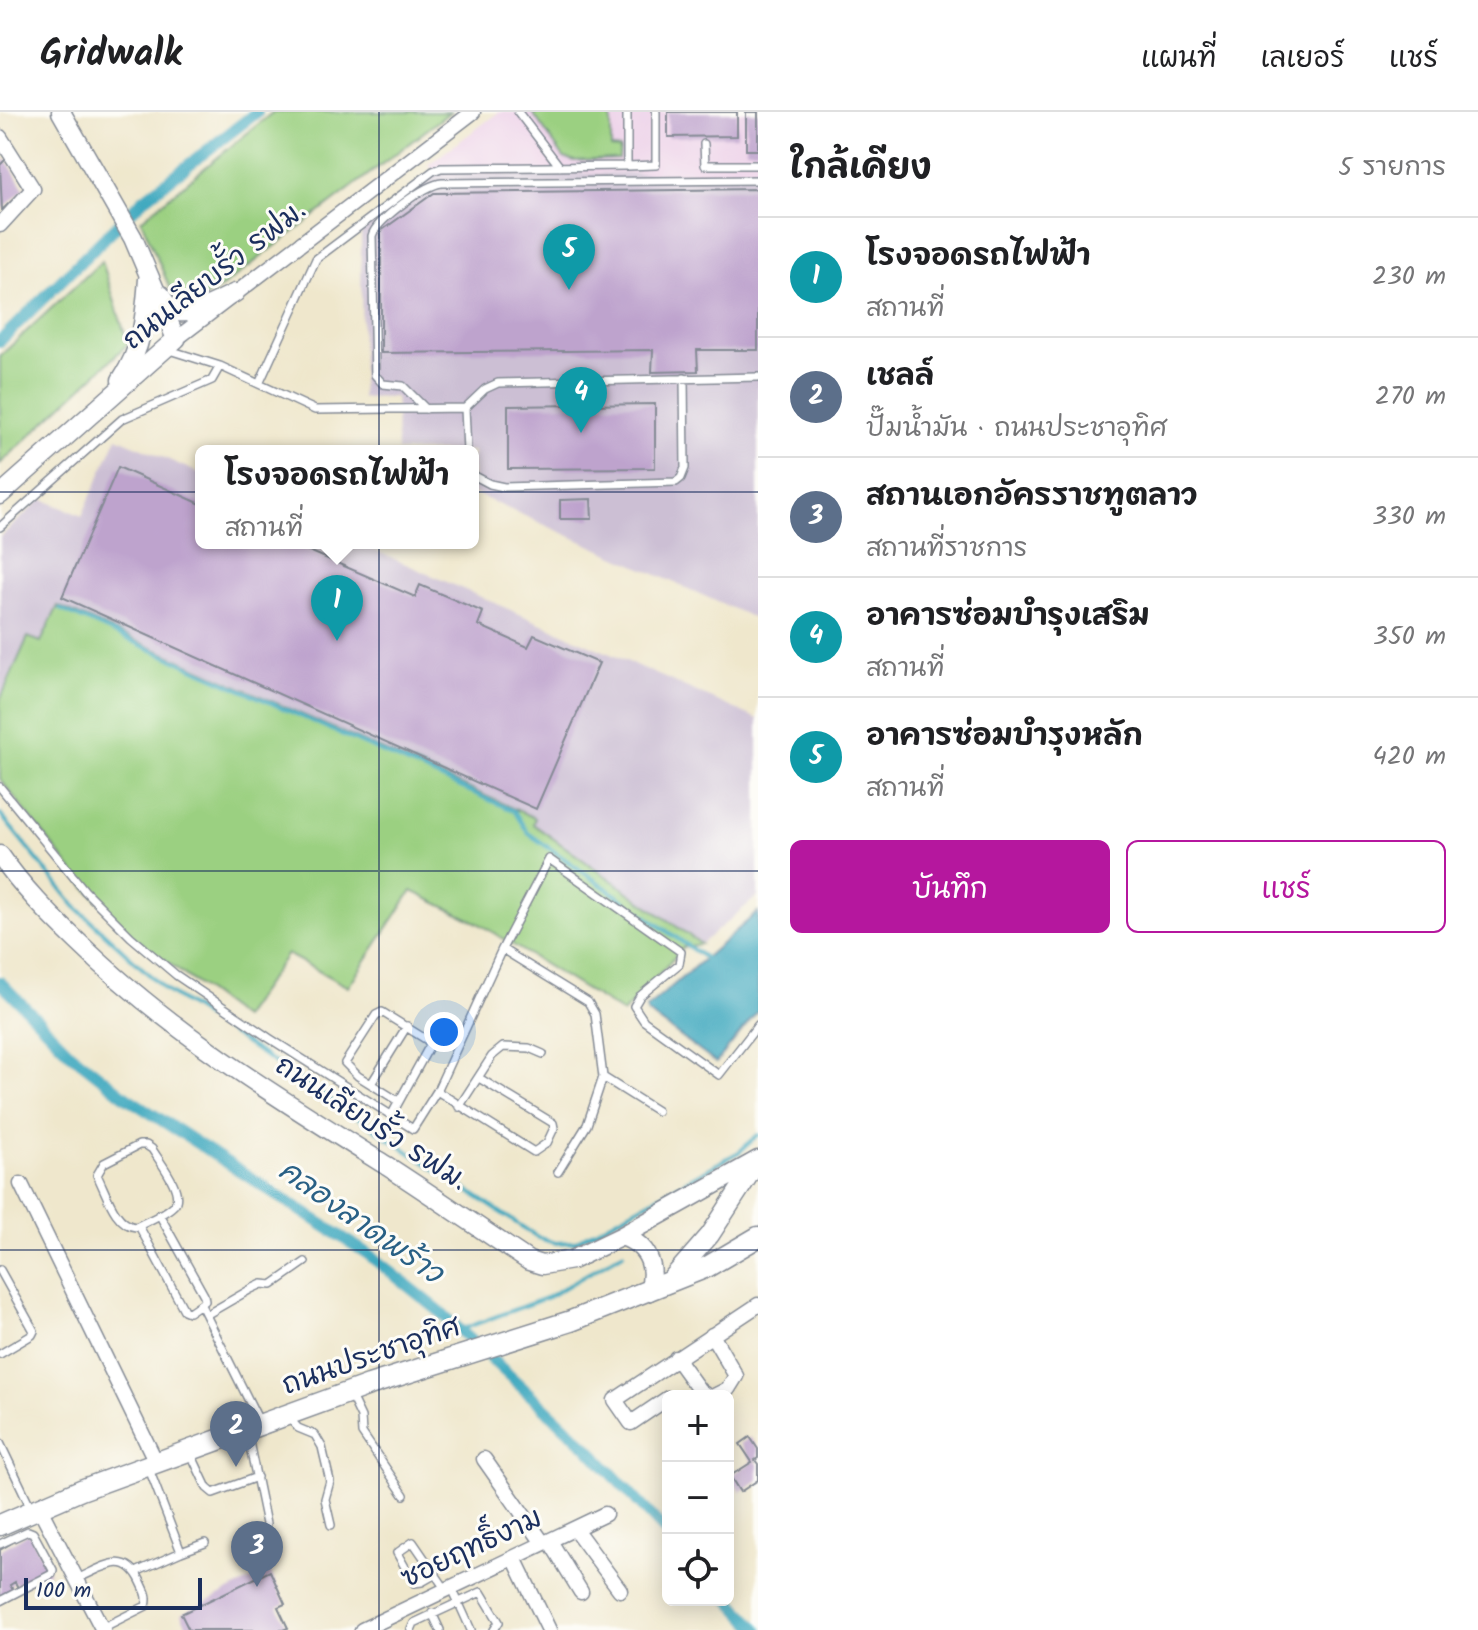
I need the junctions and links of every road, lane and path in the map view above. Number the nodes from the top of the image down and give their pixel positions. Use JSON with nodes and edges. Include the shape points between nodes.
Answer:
{"nodes":[{"id":1,"x":473,"y":112,"type":"edge"},
{"id":2,"x":518,"y":112,"type":"edge"},
{"id":3,"x":627,"y":112,"type":"edge"},
{"id":4,"x":656,"y":112,"type":"edge"},
{"id":5,"x":66,"y":114,"type":"edge"},
{"id":6,"x":0,"y":137,"type":"edge"},
{"id":7,"x":704,"y":144,"type":"dead end"},
{"id":8,"x":758,"y":165,"type":"edge"},
{"id":9,"x":627,"y":166,"type":"junction"},
{"id":10,"x":560,"y":167,"type":"junction"},
{"id":11,"x":758,"y":180,"type":"edge"},
{"id":12,"x":0,"y":225,"type":"edge"},
{"id":13,"x":148,"y":276,"type":"junction"},
{"id":14,"x":235,"y":293,"type":"junction"},
{"id":15,"x":170,"y":344,"type":"junction"},
{"id":16,"x":220,"y":366,"type":"junction"},
{"id":17,"x":758,"y":377,"type":"edge"},
{"id":18,"x":684,"y":378,"type":"junction"},
{"id":19,"x":259,"y":384,"type":"junction"},
{"id":20,"x":111,"y":395,"type":"junction"},
{"id":21,"x":465,"y":408,"type":"junction"},
{"id":22,"x":426,"y":409,"type":"junction"},
{"id":23,"x":467,"y":445,"type":"edge"},
{"id":24,"x":479,"y":478,"type":"edge"},
{"id":25,"x":0,"y":495,"type":"edge"},
{"id":26,"x":0,"y":527,"type":"edge"},
{"id":27,"x":0,"y":787,"type":"edge"},
{"id":28,"x":0,"y":855,"type":"edge"},
{"id":29,"x":502,"y":949,"type":"junction"},
{"id":30,"x":758,"y":1025,"type":"edge"},
{"id":31,"x":407,"y":1026,"type":"junction"},
{"id":32,"x":543,"y":1054,"type":"dead end"},
{"id":33,"x":603,"y":1077,"type":"junction"},
{"id":34,"x":479,"y":1078,"type":"junction"},
{"id":35,"x":371,"y":1084,"type":"junction"},
{"id":36,"x":437,"y":1091,"type":"junction"},
{"id":37,"x":398,"y":1101,"type":"junction"},
{"id":38,"x":459,"y":1107,"type":"junction"},
{"id":39,"x":657,"y":1111,"type":"dead end"},
{"id":40,"x":391,"y":1116,"type":"junction"},
{"id":41,"x":758,"y":1160,"type":"edge"},
{"id":42,"x":558,"y":1172,"type":"dead end"},
{"id":43,"x":21,"y":1184,"type":"dead end"},
{"id":44,"x":159,"y":1214,"type":"junction"},
{"id":45,"x":139,"y":1226,"type":"junction"},
{"id":46,"x":622,"y":1236,"type":"junction"},
{"id":47,"x":758,"y":1237,"type":"edge"},
{"id":48,"x":305,"y":1262,"type":"dead end"},
{"id":49,"x":0,"y":1270,"type":"edge"},
{"id":50,"x":658,"y":1287,"type":"junction"},
{"id":51,"x":201,"y":1305,"type":"junction"},
{"id":52,"x":758,"y":1305,"type":"edge"},
{"id":53,"x":206,"y":1315,"type":"junction"},
{"id":54,"x":712,"y":1335,"type":"junction"},
{"id":55,"x":0,"y":1354,"type":"edge"},
{"id":56,"x":674,"y":1359,"type":"junction"},
{"id":57,"x":679,"y":1390,"type":"edge"},
{"id":58,"x":699,"y":1390,"type":"edge"},
{"id":59,"x":726,"y":1390,"type":"edge"},
{"id":60,"x":349,"y":1392,"type":"junction"},
{"id":61,"x":662,"y":1402,"type":"edge"},
{"id":62,"x":287,"y":1415,"type":"junction"},
{"id":63,"x":254,"y":1428,"type":"junction"},
{"id":64,"x":0,"y":1443,"type":"edge"},
{"id":65,"x":190,"y":1452,"type":"junction"},
{"id":66,"x":484,"y":1459,"type":"dead end"},
{"id":67,"x":152,"y":1465,"type":"junction"},
{"id":68,"x":257,"y":1477,"type":"junction"},
{"id":69,"x":404,"y":1495,"type":"dead end"},
{"id":70,"x":35,"y":1508,"type":"junction"},
{"id":71,"x":605,"y":1514,"type":"dead end"},
{"id":72,"x":331,"y":1525,"type":"dead end"},
{"id":73,"x":6,"y":1528,"type":"edge"},
{"id":74,"x":575,"y":1529,"type":"junction"},
{"id":75,"x":247,"y":1542,"type":"dead end"},
{"id":76,"x":546,"y":1542,"type":"junction"},
{"id":77,"x":205,"y":1543,"type":"dead end"},
{"id":78,"x":0,"y":1544,"type":"edge"},
{"id":79,"x":181,"y":1552,"type":"junction"},
{"id":80,"x":514,"y":1558,"type":"junction"},
{"id":81,"x":136,"y":1572,"type":"junction"},
{"id":82,"x":436,"y":1574,"type":"junction"},
{"id":83,"x":76,"y":1579,"type":"junction"},
{"id":84,"x":620,"y":1590,"type":"dead end"},
{"id":85,"x":581,"y":1592,"type":"dead end"},
{"id":86,"x":452,"y":1593,"type":"junction"},
{"id":87,"x":0,"y":1601,"type":"edge"},
{"id":88,"x":432,"y":1613,"type":"junction"},
{"id":89,"x":102,"y":1629,"type":"edge"},
{"id":90,"x":362,"y":1630,"type":"edge"},
{"id":91,"x":411,"y":1630,"type":"edge"},
{"id":92,"x":440,"y":1630,"type":"edge"},
{"id":93,"x":471,"y":1630,"type":"edge"},
{"id":94,"x":494,"y":1630,"type":"edge"},
{"id":95,"x":549,"y":1630,"type":"edge"}],
"edges":[{"from":1,"to":14,"type":"street","name":"ถนนเลียบรั้ว รฟม."},
{"from":2,"to":10,"type":"lane"},
{"from":3,"to":9,"type":"lane"},
{"from":4,"to":9,"type":"lane","via":[[656,165]]},
{"from":5,"to":13,"type":"street"},
{"from":6,"to":12,"type":"street","via":[[33,189]]},
{"from":7,"to":8,"type":"lane","via":[[705,165]]},
{"from":9,"to":10,"type":"lane"},
{"from":10,"to":19,"type":"lane","via":[[433,171],[316,259]]},
{"from":11,"to":22,"type":"lane","via":[[427,187],[379,223],[372,236],[375,375],[383,384],[403,386]]},
{"from":13,"to":14,"type":"street","via":[[175,311],[195,311]]},
{"from":13,"to":15,"type":"street"},
{"from":13,"to":20,"type":"street","via":[[141,342]]},
{"from":14,"to":15,"type":"street","name":"ถนนเลียบรั้ว รฟม."},
{"from":15,"to":16,"type":"lane"},
{"from":15,"to":20,"type":"street","name":"ถนนเลียบรั้ว รฟม."},
{"from":16,"to":19,"type":"lane"},
{"from":16,"to":26,"type":"lane","via":[[212,380],[122,419]]},
{"from":17,"to":18,"type":"lane"},
{"from":18,"to":21,"type":"lane","via":[[503,382],[485,389]]},
{"from":18,"to":24,"type":"lane","via":[[685,468],[676,482],[504,487]]},
{"from":19,"to":22,"type":"lane","via":[[315,410]]},
{"from":20,"to":25,"type":"street","name":"ถนนเลียบรั้ว รฟม."},
{"from":21,"to":22,"type":"lane"},
{"from":21,"to":23,"type":"lane"},
{"from":27,"to":40,"type":"lane","via":[[85,891],[165,966]]},
{"from":28,"to":46,"type":"street","name":"ถนนเลียบรั้ว รฟม.","via":[[42,906],[161,1017],[529,1261],[542,1265],[572,1260]]},
{"from":29,"to":30,"type":"lane","via":[[549,859],[681,952],[679,964],[634,1006],[644,1021],[719,1075]]},
{"from":29,"to":33,"type":"lane","via":[[588,1002],[595,1014]]},
{"from":29,"to":36,"type":"lane"},
{"from":31,"to":35,"type":"lane"},
{"from":31,"to":35,"type":"lane","via":[[380,1013],[348,1055],[346,1067]]},
{"from":31,"to":37,"type":"lane","via":[[430,1045]]},
{"from":32,"to":34,"type":"lane","via":[[503,1047]]},
{"from":33,"to":39,"type":"lane"},
{"from":33,"to":42,"type":"lane","via":[[587,1125]]},
{"from":34,"to":38,"type":"lane"},
{"from":34,"to":38,"type":"lane","via":[[549,1119],[554,1128],[547,1143],[534,1152]]},
{"from":35,"to":37,"type":"lane"},
{"from":36,"to":38,"type":"lane"},
{"from":36,"to":40,"type":"lane","via":[[413,1129]]},
{"from":37,"to":40,"type":"lane"},
{"from":41,"to":46,"type":"street","name":"ถนนเลียบรั้ว รฟม."},
{"from":41,"to":50,"type":"street","via":[[710,1235]]},
{"from":43,"to":67,"type":"street"},
{"from":44,"to":45,"type":"lane"},
{"from":44,"to":45,"type":"lane","via":[[173,1206],[176,1188],[152,1149],[139,1145],[104,1163],[97,1175],[123,1224]]},
{"from":44,"to":51,"type":"lane","via":[[204,1295]]},
{"from":45,"to":51,"type":"lane","via":[[184,1310]]},
{"from":46,"to":50,"type":"street","via":[[639,1243],[649,1257]]},
{"from":47,"to":50,"type":"main road","name":"ถนนประชาอุทิศ","via":[[707,1267]]},
{"from":48,"to":53,"type":"lane","via":[[272,1285],[262,1284]]},
{"from":49,"to":55,"type":"lane","via":[[34,1331]]},
{"from":50,"to":60,"type":"main road","name":"ถนนประชาอุทิศ","via":[[571,1321]]},
{"from":51,"to":53,"type":"lane"},
{"from":52,"to":54,"type":"street"},
{"from":53,"to":63,"type":"lane"},
{"from":54,"to":56,"type":"street"},
{"from":54,"to":59,"type":"street","via":[[736,1376]]},
{"from":56,"to":57,"type":"street","via":[[688,1384]]},
{"from":56,"to":58,"type":"street"},
{"from":56,"to":61,"type":"street","via":[[615,1400],[631,1423]]},
{"from":60,"to":62,"type":"main road","name":"ถนนประชาอุทิศ"},
{"from":60,"to":69,"type":"lane","via":[[362,1433]]},
{"from":62,"to":63,"type":"main road","name":"ถนนประชาอุทิศ"},
{"from":62,"to":72,"type":"lane","via":[[291,1424],[315,1435],[322,1447],[330,1481],[325,1499]]},
{"from":63,"to":65,"type":"main road","name":"ถนนประชาอุทิศ"},
{"from":63,"to":68,"type":"lane"},
{"from":64,"to":70,"type":"lane"},
{"from":65,"to":67,"type":"main road","name":"ถนนประชาอุทิศ"},
{"from":65,"to":68,"type":"lane","via":[[213,1493]]},
{"from":66,"to":76,"type":"street"},
{"from":67,"to":70,"type":"main road","name":"ถนนประชาอุทิศ"},
{"from":67,"to":79,"type":"lane"},
{"from":68,"to":75,"type":"lane","via":[[266,1528]]},
{"from":70,"to":73,"type":"main road","name":"ถนนประชาอุทิศ"},
{"from":70,"to":83,"type":"street"},
{"from":71,"to":74,"type":"street","name":"ซอยฤทธิ์งาม"},
{"from":73,"to":78,"type":"lane"},
{"from":73,"to":87,"type":"lane","via":[[33,1533],[52,1574]]},
{"from":74,"to":76,"type":"street","name":"ซอยฤทธิ์งาม"},
{"from":74,"to":84,"type":"street"},
{"from":76,"to":80,"type":"street","name":"ซอยฤทธิ์งาม"},
{"from":76,"to":85,"type":"street"},
{"from":77,"to":79,"type":"lane"},
{"from":79,"to":81,"type":"lane"},
{"from":80,"to":86,"type":"street","name":"ซอยฤทธิ์งาม"},
{"from":80,"to":95,"type":"street"},
{"from":81,"to":83,"type":"lane","via":[[126,1563],[114,1563]]},
{"from":81,"to":89,"type":"lane","via":[[147,1594],[146,1606]]},
{"from":82,"to":82,"type":"lane","via":[[413,1542],[397,1553],[414,1583]]},
{"from":82,"to":86,"type":"lane"},
{"from":83,"to":89,"type":"street"},
{"from":86,"to":88,"type":"lane"},
{"from":86,"to":90,"type":"street","name":"ซอยฤทธิ์งาม"},
{"from":86,"to":93,"type":"lane"},
{"from":86,"to":94,"type":"lane","via":[[485,1594],[499,1622]]},
{"from":88,"to":91,"type":"lane"},
{"from":88,"to":92,"type":"lane"}]}
